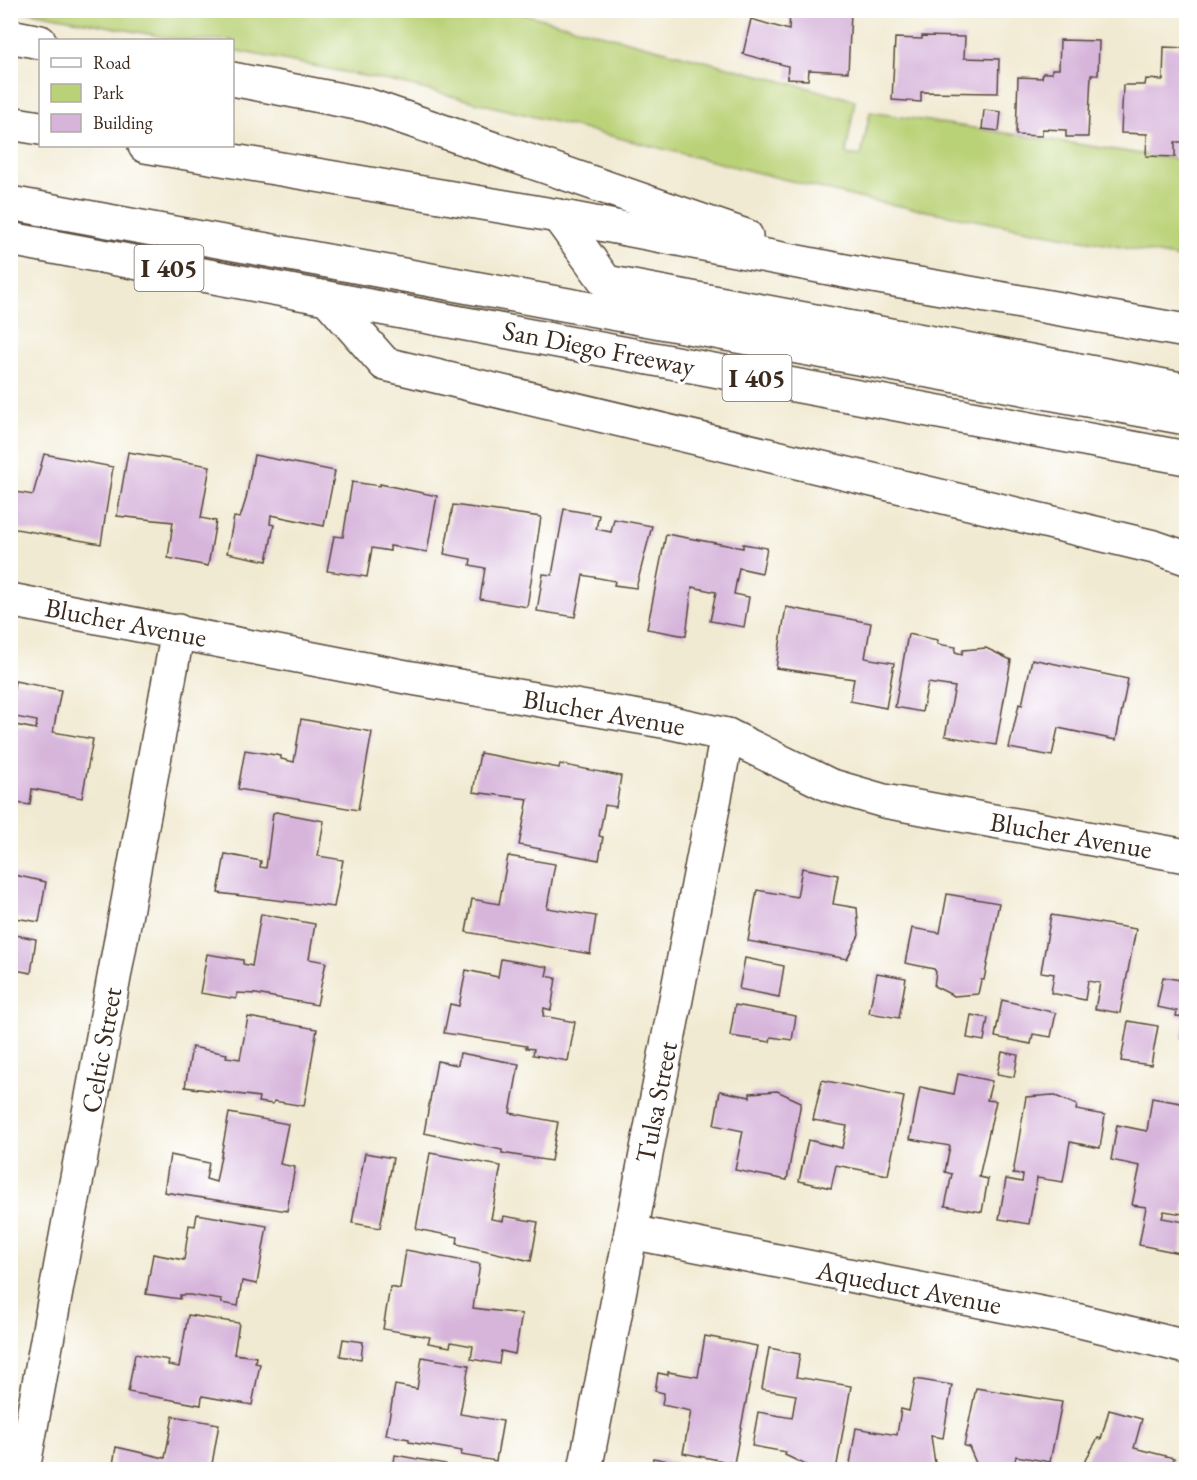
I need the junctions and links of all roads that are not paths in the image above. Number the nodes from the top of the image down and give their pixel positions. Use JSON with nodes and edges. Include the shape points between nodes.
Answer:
{"nodes":[{"id":1,"x":10,"y":36,"type":"edge"},
{"id":2,"x":39,"y":42,"type":"edge"},
{"id":3,"x":234,"y":79,"type":"edge"},
{"id":4,"x":10,"y":123,"type":"edge"},
{"id":5,"x":39,"y":128,"type":"edge"},
{"id":6,"x":151,"y":147,"type":"edge"},
{"id":7,"x":10,"y":203,"type":"edge"},
{"id":8,"x":558,"y":216,"type":"junction"},
{"id":9,"x":10,"y":239,"type":"edge"},
{"id":10,"x":850,"y":272,"type":"junction"},
{"id":11,"x":327,"y":298,"type":"junction"},
{"id":12,"x":1186,"y":331,"type":"edge"},
{"id":13,"x":1186,"y":390,"type":"edge"},
{"id":14,"x":1186,"y":418,"type":"edge"},
{"id":15,"x":1186,"y":458,"type":"edge"},
{"id":16,"x":1186,"y":558,"type":"edge"},
{"id":17,"x":10,"y":600,"type":"edge"},
{"id":18,"x":178,"y":632,"type":"junction"},
{"id":19,"x":727,"y":735,"type":"junction"},
{"id":20,"x":1186,"y":856,"type":"edge"},
{"id":21,"x":631,"y":1232,"type":"junction"},
{"id":22,"x":1186,"y":1347,"type":"edge"},
{"id":23,"x":23,"y":1470,"type":"edge"},
{"id":24,"x":585,"y":1470,"type":"edge"}],
"edges":[{"from":1,"to":2,"type":"main road"},
{"from":3,"to":10,"type":"main road","via":[[367,105]]},
{"from":4,"to":5,"type":"main road"},
{"from":6,"to":8,"type":"main road"},
{"from":7,"to":14,"type":"main road"},
{"from":8,"to":10,"type":"main road"},
{"from":8,"to":13,"type":"main road","via":[[606,282]]},
{"from":9,"to":11,"type":"main road","name":"San Diego Freeway","number":"I 405"},
{"from":10,"to":12,"type":"main road"},
{"from":11,"to":15,"type":"main road","name":"San Diego Freeway","number":"I 405"},
{"from":11,"to":16,"type":"main road","via":[[385,364],[1154,547]]},
{"from":17,"to":18,"type":"main road","name":"Blucher Avenue"},
{"from":18,"to":19,"type":"main road","name":"Blucher Avenue"},
{"from":18,"to":23,"type":"main road","name":"Celtic Street"},
{"from":19,"to":20,"type":"main road","name":"Blucher Avenue","via":[[829,785],[884,801]]},
{"from":19,"to":21,"type":"main road","name":"Tulsa Street"},
{"from":21,"to":22,"type":"main road","name":"Aqueduct Avenue","via":[[1076,1320]]},
{"from":21,"to":24,"type":"main road","name":"Tulsa Street"}]}
